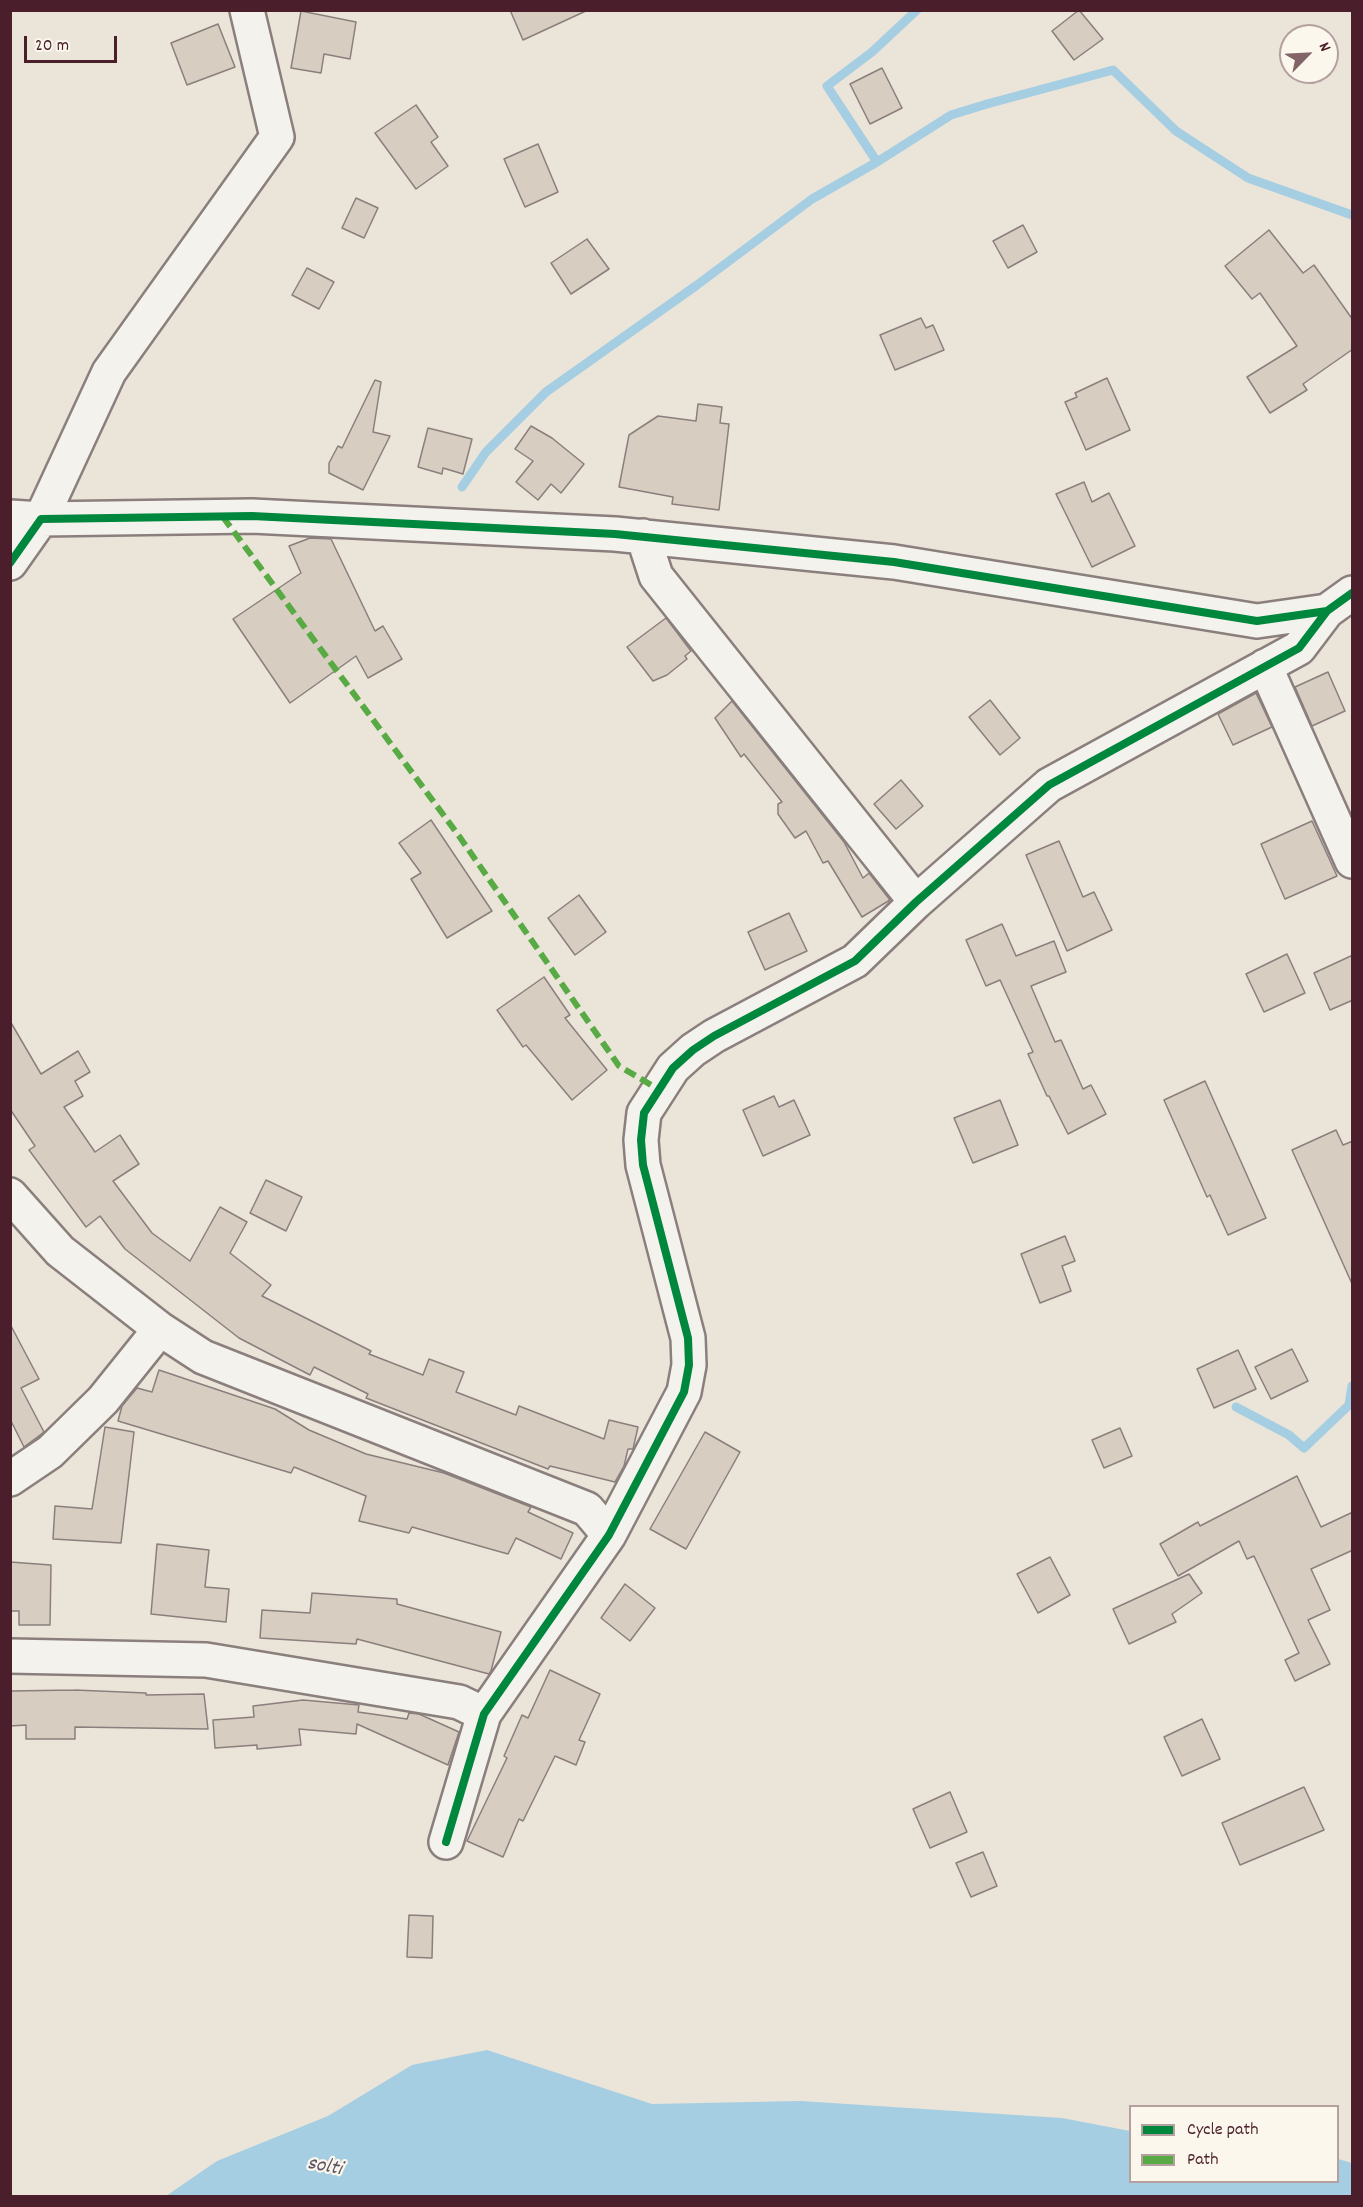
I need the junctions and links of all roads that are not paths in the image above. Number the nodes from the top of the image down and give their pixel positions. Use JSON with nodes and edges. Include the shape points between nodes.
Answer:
{"nodes":[{"id":1,"x":247,"y":10,"type":"edge"},
{"id":2,"x":26,"y":518,"type":"edge"},
{"id":3,"x":643,"y":536,"type":"junction"},
{"id":4,"x":10,"y":563,"type":"edge"},
{"id":5,"x":1340,"y":602,"type":"edge"},
{"id":6,"x":1264,"y":666,"type":"junction"},
{"id":7,"x":1353,"y":861,"type":"edge"},
{"id":8,"x":916,"y":902,"type":"junction"},
{"id":9,"x":10,"y":1195,"type":"edge"},
{"id":10,"x":160,"y":1329,"type":"junction"},
{"id":11,"x":10,"y":1479,"type":"edge"},
{"id":12,"x":609,"y":1535,"type":"junction"},
{"id":13,"x":10,"y":1656,"type":"edge"},
{"id":14,"x":484,"y":1714,"type":"junction"},
{"id":15,"x":446,"y":1842,"type":"dead end"}],
"edges":[{"from":1,"to":2,"type":"street","via":[[277,137],[109,372]]},
{"from":2,"to":3,"type":"street","via":[[252,516]]},
{"from":2,"to":4,"type":"street"},
{"from":3,"to":5,"type":"street","via":[[894,562],[1257,621]]},
{"from":3,"to":8,"type":"street","via":[[656,576]]},
{"from":5,"to":6,"type":"street","via":[[1299,648]]},
{"from":6,"to":7,"type":"street"},
{"from":6,"to":8,"type":"street","via":[[1049,785]]},
{"from":8,"to":12,"type":"street","via":[[855,961],[693,1050],[673,1068],[644,1113],[643,1165],[683,1312],[689,1365],[684,1392]]},
{"from":9,"to":10,"type":"street","via":[[60,1251]]},
{"from":10,"to":11,"type":"street","via":[[103,1400],[50,1452]]},
{"from":10,"to":12,"type":"street","via":[[203,1357],[586,1509]]},
{"from":12,"to":14,"type":"street"},
{"from":13,"to":14,"type":"street","via":[[206,1660],[459,1702]]},
{"from":14,"to":15,"type":"street"}]}
